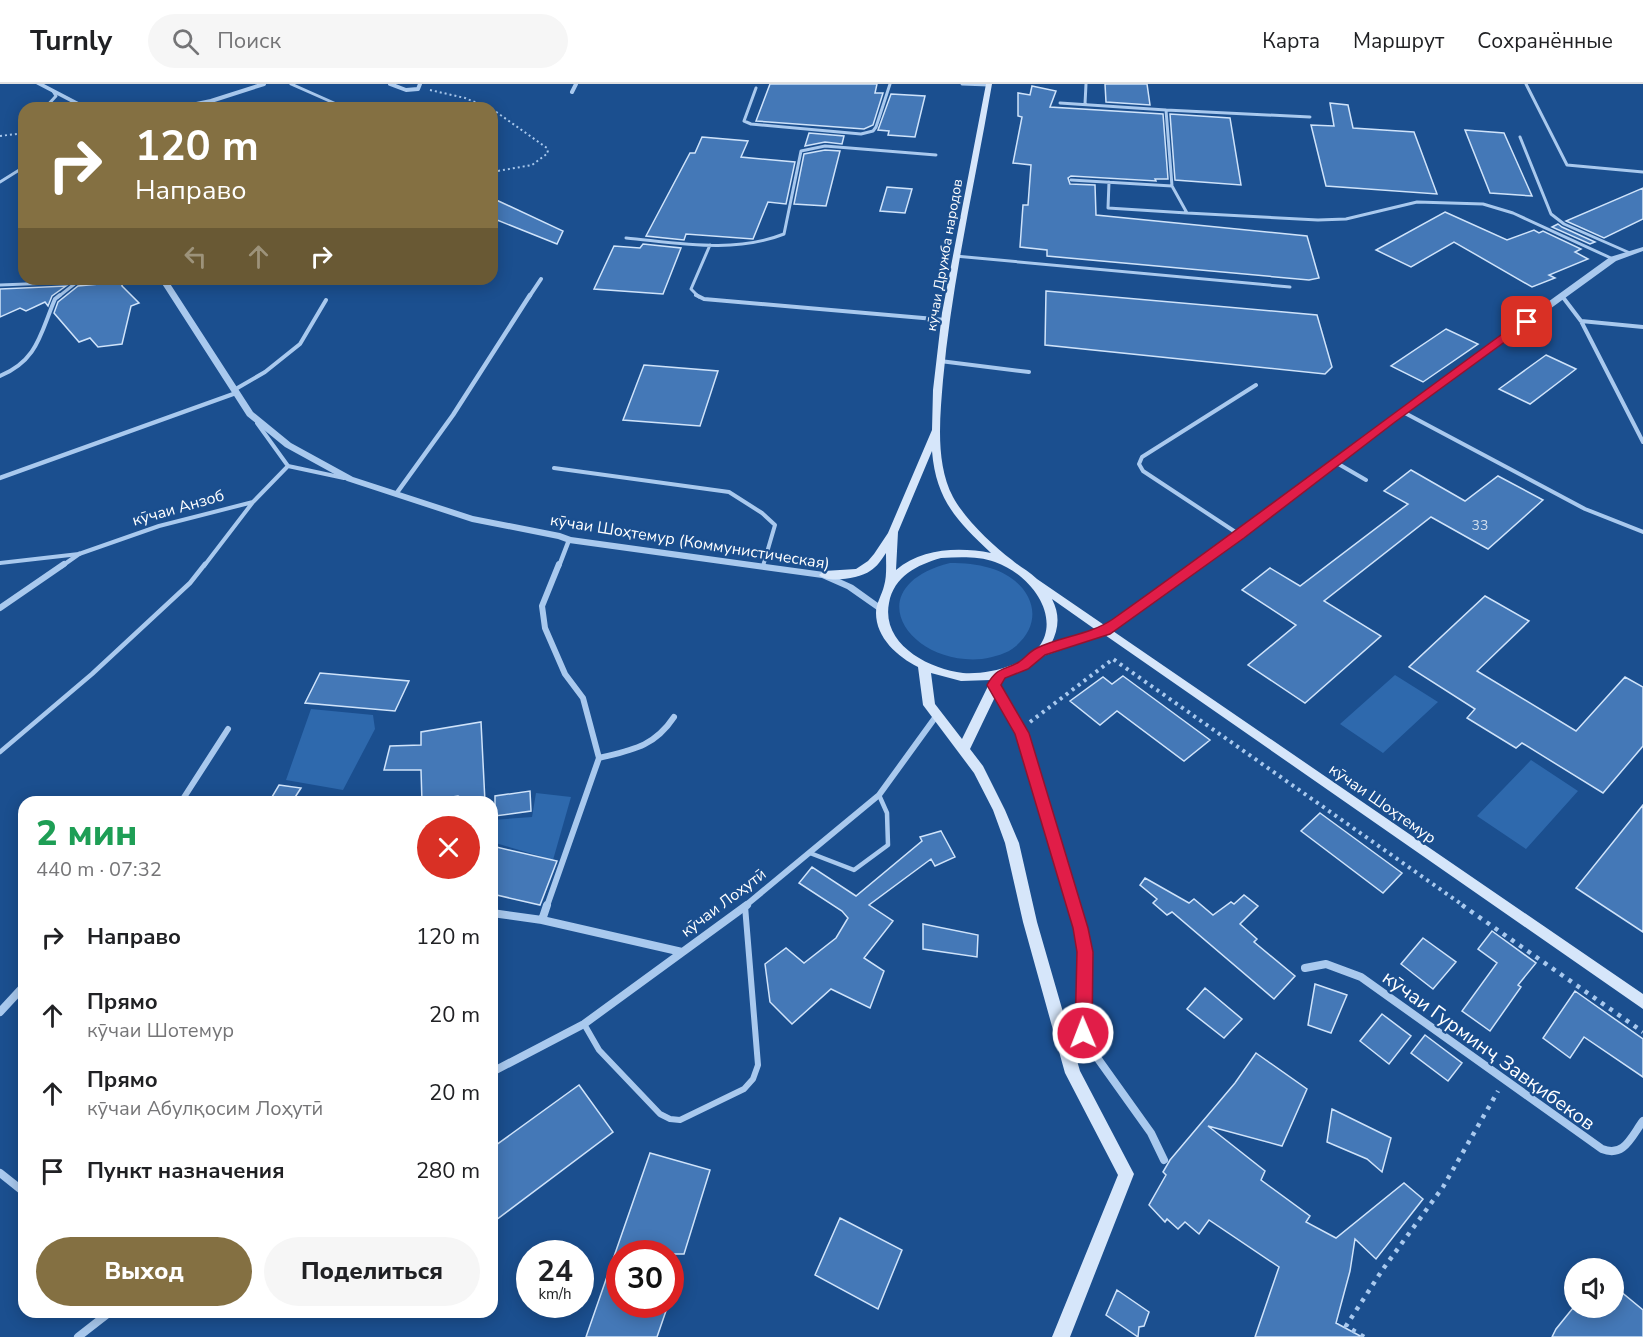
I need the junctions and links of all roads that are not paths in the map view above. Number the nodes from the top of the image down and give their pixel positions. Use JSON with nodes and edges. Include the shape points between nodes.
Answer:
{"nodes":[{"id":1,"x":39,"y":84,"type":"edge"},
{"id":2,"x":264,"y":84,"type":"edge"},
{"id":3,"x":291,"y":84,"type":"edge"},
{"id":4,"x":390,"y":84,"type":"edge"},
{"id":5,"x":420,"y":84,"type":"edge"},
{"id":6,"x":576,"y":84,"type":"edge"},
{"id":7,"x":890,"y":84,"type":"edge"},
{"id":8,"x":962,"y":84,"type":"edge"},
{"id":9,"x":1086,"y":84,"type":"edge"},
{"id":10,"x":1526,"y":84,"type":"edge"},
{"id":11,"x":989,"y":85,"type":"edge"},
{"id":12,"x":756,"y":87,"type":"dead end"},
{"id":13,"x":53,"y":91,"type":"junction"},
{"id":14,"x":572,"y":92,"type":"dead end"},
{"id":15,"x":211,"y":101,"type":"joint"},
{"id":16,"x":50,"y":102,"type":"edge"},
{"id":17,"x":75,"y":102,"type":"edge"},
{"id":18,"x":206,"y":102,"type":"edge"},
{"id":19,"x":332,"y":102,"type":"edge"},
{"id":20,"x":1060,"y":103,"type":"dead end"},
{"id":21,"x":1085,"y":104,"type":"junction"},
{"id":22,"x":1166,"y":110,"type":"junction"},
{"id":23,"x":1310,"y":117,"type":"dead end"},
{"id":24,"x":1520,"y":137,"type":"dead end"},
{"id":25,"x":936,"y":155,"type":"dead end"},
{"id":26,"x":18,"y":171,"type":"edge"},
{"id":27,"x":1643,"y":172,"type":"edge"},
{"id":28,"x":1071,"y":180,"type":"dead end"},
{"id":29,"x":0,"y":182,"type":"edge"},
{"id":30,"x":1109,"y":182,"type":"junction"},
{"id":31,"x":1172,"y":186,"type":"junction"},
{"id":32,"x":1186,"y":213,"type":"junction"},
{"id":33,"x":626,"y":238,"type":"dead end"},
{"id":34,"x":710,"y":245,"type":"junction"},
{"id":35,"x":1643,"y":249,"type":"edge"},
{"id":36,"x":1630,"y":253,"type":"junction"},
{"id":37,"x":955,"y":256,"type":"junction"},
{"id":38,"x":1613,"y":259,"type":"junction"},
{"id":39,"x":541,"y":279,"type":"dead end"},
{"id":40,"x":18,"y":284,"type":"edge"},
{"id":41,"x":0,"y":285,"type":"edge"},
{"id":42,"x":73,"y":285,"type":"edge"},
{"id":43,"x":167,"y":285,"type":"edge"},
{"id":44,"x":1290,"y":287,"type":"dead end"},
{"id":45,"x":1562,"y":296,"type":"junction"},
{"id":46,"x":326,"y":300,"type":"dead end"},
{"id":47,"x":946,"y":320,"type":"junction"},
{"id":48,"x":1581,"y":321,"type":"junction"},
{"id":49,"x":1643,"y":327,"type":"edge"},
{"id":50,"x":940,"y":361,"type":"junction"},
{"id":51,"x":1029,"y":372,"type":"dead end"},
{"id":52,"x":0,"y":376,"type":"edge"},
{"id":53,"x":1256,"y":385,"type":"dead end"},
{"id":54,"x":235,"y":391,"type":"junction"},
{"id":55,"x":1403,"y":412,"type":"junction"},
{"id":56,"x":250,"y":414,"type":"junction"},
{"id":57,"x":935,"y":431,"type":"junction"},
{"id":58,"x":1643,"y":442,"type":"edge"},
{"id":59,"x":1335,"y":462,"type":"junction"},
{"id":60,"x":288,"y":466,"type":"junction"},
{"id":61,"x":554,"y":468,"type":"dead end"},
{"id":62,"x":0,"y":478,"type":"edge"},
{"id":63,"x":350,"y":479,"type":"junction"},
{"id":64,"x":1366,"y":480,"type":"dead end"},
{"id":65,"x":396,"y":494,"type":"junction"},
{"id":66,"x":253,"y":502,"type":"junction"},
{"id":67,"x":893,"y":532,"type":"junction"},
{"id":68,"x":1643,"y":532,"type":"edge"},
{"id":69,"x":1240,"y":535,"type":"junction"},
{"id":70,"x":569,"y":540,"type":"junction"},
{"id":71,"x":79,"y":554,"type":"junction"},
{"id":72,"x":1007,"y":562,"type":"junction"},
{"id":73,"x":0,"y":563,"type":"edge"},
{"id":74,"x":763,"y":566,"type":"junction"},
{"id":75,"x":824,"y":575,"type":"junction"},
{"id":76,"x":890,"y":582,"type":"junction"},
{"id":77,"x":1037,"y":583,"type":"junction"},
{"id":78,"x":0,"y":608,"type":"edge"},
{"id":79,"x":880,"y":608,"type":"junction"},
{"id":80,"x":1105,"y":631,"type":"junction"},
{"id":81,"x":1041,"y":652,"type":"junction"},
{"id":82,"x":924,"y":667,"type":"junction"},
{"id":83,"x":997,"y":680,"type":"junction"},
{"id":84,"x":937,"y":715,"type":"junction"},
{"id":85,"x":674,"y":717,"type":"dead end"},
{"id":86,"x":228,"y":729,"type":"dead end"},
{"id":87,"x":963,"y":750,"type":"junction"},
{"id":88,"x":0,"y":752,"type":"edge"},
{"id":89,"x":599,"y":758,"type":"junction"},
{"id":90,"x":879,"y":795,"type":"junction"},
{"id":91,"x":185,"y":796,"type":"edge"},
{"id":92,"x":810,"y":853,"type":"junction"},
{"id":93,"x":745,"y":906,"type":"junction"},
{"id":94,"x":498,"y":914,"type":"edge"},
{"id":95,"x":542,"y":920,"type":"junction"},
{"id":96,"x":682,"y":952,"type":"junction"},
{"id":97,"x":1305,"y":968,"type":"dead end"},
{"id":98,"x":18,"y":992,"type":"edge"},
{"id":99,"x":1643,"y":1002,"type":"edge"},
{"id":100,"x":0,"y":1012,"type":"edge"},
{"id":101,"x":584,"y":1024,"type":"junction"},
{"id":102,"x":498,"y":1069,"type":"edge"},
{"id":103,"x":1643,"y":1121,"type":"edge"},
{"id":104,"x":1164,"y":1160,"type":"dead end"},
{"id":105,"x":0,"y":1173,"type":"edge"},
{"id":106,"x":18,"y":1187,"type":"edge"},
{"id":107,"x":102,"y":1318,"type":"edge"},
{"id":108,"x":78,"y":1337,"type":"edge"},
{"id":109,"x":1061,"y":1337,"type":"edge"}],
"edges":[{"from":1,"to":13,"type":"street"},
{"from":2,"to":15,"type":"street"},
{"from":3,"to":19,"type":"lane"},
{"from":4,"to":5,"type":"street","via":[[406,90],[418,89]]},
{"from":6,"to":14,"type":"street"},
{"from":7,"to":12,"type":"lane","via":[[876,127],[861,134],[744,121]]},
{"from":8,"to":11,"type":"lane"},
{"from":9,"to":21,"type":"lane"},
{"from":10,"to":27,"type":"lane","via":[[1567,165]]},
{"from":11,"to":37,"type":"main road","name":"кӯчаи Дружба народов"},
{"from":13,"to":16,"type":"lane","via":[[56,96]]},
{"from":13,"to":17,"type":"street"},
{"from":15,"to":18,"type":"street"},
{"from":20,"to":21,"type":"lane"},
{"from":21,"to":22,"type":"lane"},
{"from":22,"to":23,"type":"lane"},
{"from":22,"to":31,"type":"lane"},
{"from":24,"to":36,"type":"lane","via":[[1551,214],[1564,224]]},
{"from":25,"to":34,"type":"lane","via":[[825,146],[801,151],[784,234],[762,243]]},
{"from":26,"to":29,"type":"lane"},
{"from":28,"to":30,"type":"lane"},
{"from":30,"to":31,"type":"lane"},
{"from":30,"to":32,"type":"lane","via":[[1108,208]]},
{"from":31,"to":32,"type":"lane"},
{"from":32,"to":38,"type":"lane","via":[[1318,220],[1346,219],[1417,202],[1483,204],[1513,213]]},
{"from":33,"to":34,"type":"lane"},
{"from":34,"to":47,"type":"lane","via":[[691,289],[704,299]]},
{"from":35,"to":36,"type":"street"},
{"from":36,"to":38,"type":"street"},
{"from":37,"to":44,"type":"lane"},
{"from":37,"to":47,"type":"main road","name":"кӯчаи Дружба народов"},
{"from":38,"to":45,"type":"street"},
{"from":39,"to":65,"type":"street","via":[[435,444]]},
{"from":40,"to":41,"type":"lane"},
{"from":42,"to":52,"type":"lane","via":[[55,300],[32,355],[17,369]]},
{"from":43,"to":54,"type":"street"},
{"from":45,"to":48,"type":"lane"},
{"from":45,"to":55,"type":"street"},
{"from":46,"to":54,"type":"lane","via":[[300,344]]},
{"from":47,"to":50,"type":"main road","name":"кӯчаи Дружба народов"},
{"from":48,"to":49,"type":"lane"},
{"from":48,"to":58,"type":"lane"},
{"from":50,"to":51,"type":"lane"},
{"from":50,"to":57,"type":"main road","name":"кӯчаи Дружба народов"},
{"from":53,"to":69,"type":"lane","via":[[1142,457],[1138,464]]},
{"from":54,"to":56,"type":"street"},
{"from":54,"to":62,"type":"street"},
{"from":55,"to":59,"type":"street"},
{"from":55,"to":68,"type":"lane","via":[[1585,509]]},
{"from":56,"to":60,"type":"lane"},
{"from":56,"to":63,"type":"street","name":"кӯчаи Шоҳтемур (Коммунистическая)","via":[[288,445]]},
{"from":57,"to":67,"type":"main road"},
{"from":57,"to":72,"type":"main road","via":[[943,485],[955,508]]},
{"from":59,"to":64,"type":"lane"},
{"from":59,"to":69,"type":"street"},
{"from":60,"to":63,"type":"lane"},
{"from":60,"to":66,"type":"lane"},
{"from":61,"to":74,"type":"lane","via":[[729,492],[775,525]]},
{"from":63,"to":65,"type":"street","name":"кӯчаи Шоҳтемур (Коммунистическая)"},
{"from":65,"to":70,"type":"street","name":"кӯчаи Шоҳтемур (Коммунистическая)","via":[[472,519]]},
{"from":66,"to":71,"type":"lane","name":"кӯчаи Анзоб","via":[[159,526]]},
{"from":66,"to":88,"type":"lane","via":[[190,583]]},
{"from":67,"to":75,"type":"main road","via":[[877,562],[863,571],[850,576]]},
{"from":67,"to":76,"type":"main road"},
{"from":69,"to":80,"type":"street"},
{"from":70,"to":74,"type":"street","name":"кӯчаи Шоҳтемур (Коммунистическая)"},
{"from":70,"to":89,"type":"street","via":[[542,606],[544,628],[565,674],[583,698]]},
{"from":71,"to":73,"type":"lane","name":"кӯчаи Анзоб"},
{"from":71,"to":78,"type":"street"},
{"from":72,"to":76,"type":"main road","via":[[974,554],[941,554],[911,564]]},
{"from":72,"to":77,"type":"main road"},
{"from":74,"to":75,"type":"street","name":"кӯчаи Шоҳтемур (Коммунистическая)"},
{"from":75,"to":79,"type":"street","name":"кӯчаи Шоҳтемур (Коммунистическая)"},
{"from":76,"to":79,"type":"main road"},
{"from":77,"to":80,"type":"main road","name":"кӯчаи Шоҳтемур"},
{"from":77,"to":81,"type":"main road","via":[[1048,599],[1053,617],[1051,635]]},
{"from":79,"to":82,"type":"main road","via":[[891,640]]},
{"from":80,"to":81,"type":"main road"},
{"from":80,"to":99,"type":"main road","name":"кӯчаи Шоҳтемур"},
{"from":81,"to":83,"type":"main road"},
{"from":82,"to":83,"type":"main road","via":[[962,677]]},
{"from":82,"to":84,"type":"main road","via":[[929,705]]},
{"from":83,"to":87,"type":"main road"},
{"from":83,"to":104,"type":"street","via":[[1022,733],[1081,928],[1085,952],[1083,1033],[1151,1133]]},
{"from":84,"to":87,"type":"main road"},
{"from":84,"to":90,"type":"street","name":"кӯчаи Лоҳутӣ"},
{"from":85,"to":89,"type":"street","via":[[665,732],[647,745]]},
{"from":86,"to":91,"type":"street"},
{"from":87,"to":109,"type":"main road","via":[[979,770],[1012,843],[1073,1073],[1126,1174]]},
{"from":89,"to":95,"type":"street"},
{"from":90,"to":92,"type":"street","name":"кӯчаи Лоҳутӣ"},
{"from":90,"to":92,"type":"lane","via":[[885,803],[888,845],[854,870]]},
{"from":92,"to":93,"type":"street","name":"кӯчаи Лоҳутӣ"},
{"from":93,"to":96,"type":"street","name":"кӯчаи Лоҳутӣ"},
{"from":93,"to":101,"type":"lane","via":[[758,1065],[744,1089],[680,1120],[670,1119],[660,1114],[599,1050]]},
{"from":94,"to":95,"type":"street"},
{"from":95,"to":96,"type":"street"},
{"from":96,"to":101,"type":"street","name":"кӯчаи Лоҳутӣ"},
{"from":97,"to":103,"type":"street","name":"кӯчаи Гурминҷ Завқибеков","via":[[1315,963],[1330,964],[1361,977],[1602,1149],[1620,1151]]},
{"from":98,"to":100,"type":"street"},
{"from":101,"to":102,"type":"street","name":"кӯчаи Лоҳутӣ"},
{"from":105,"to":106,"type":"street"},
{"from":107,"to":108,"type":"street"}]}
